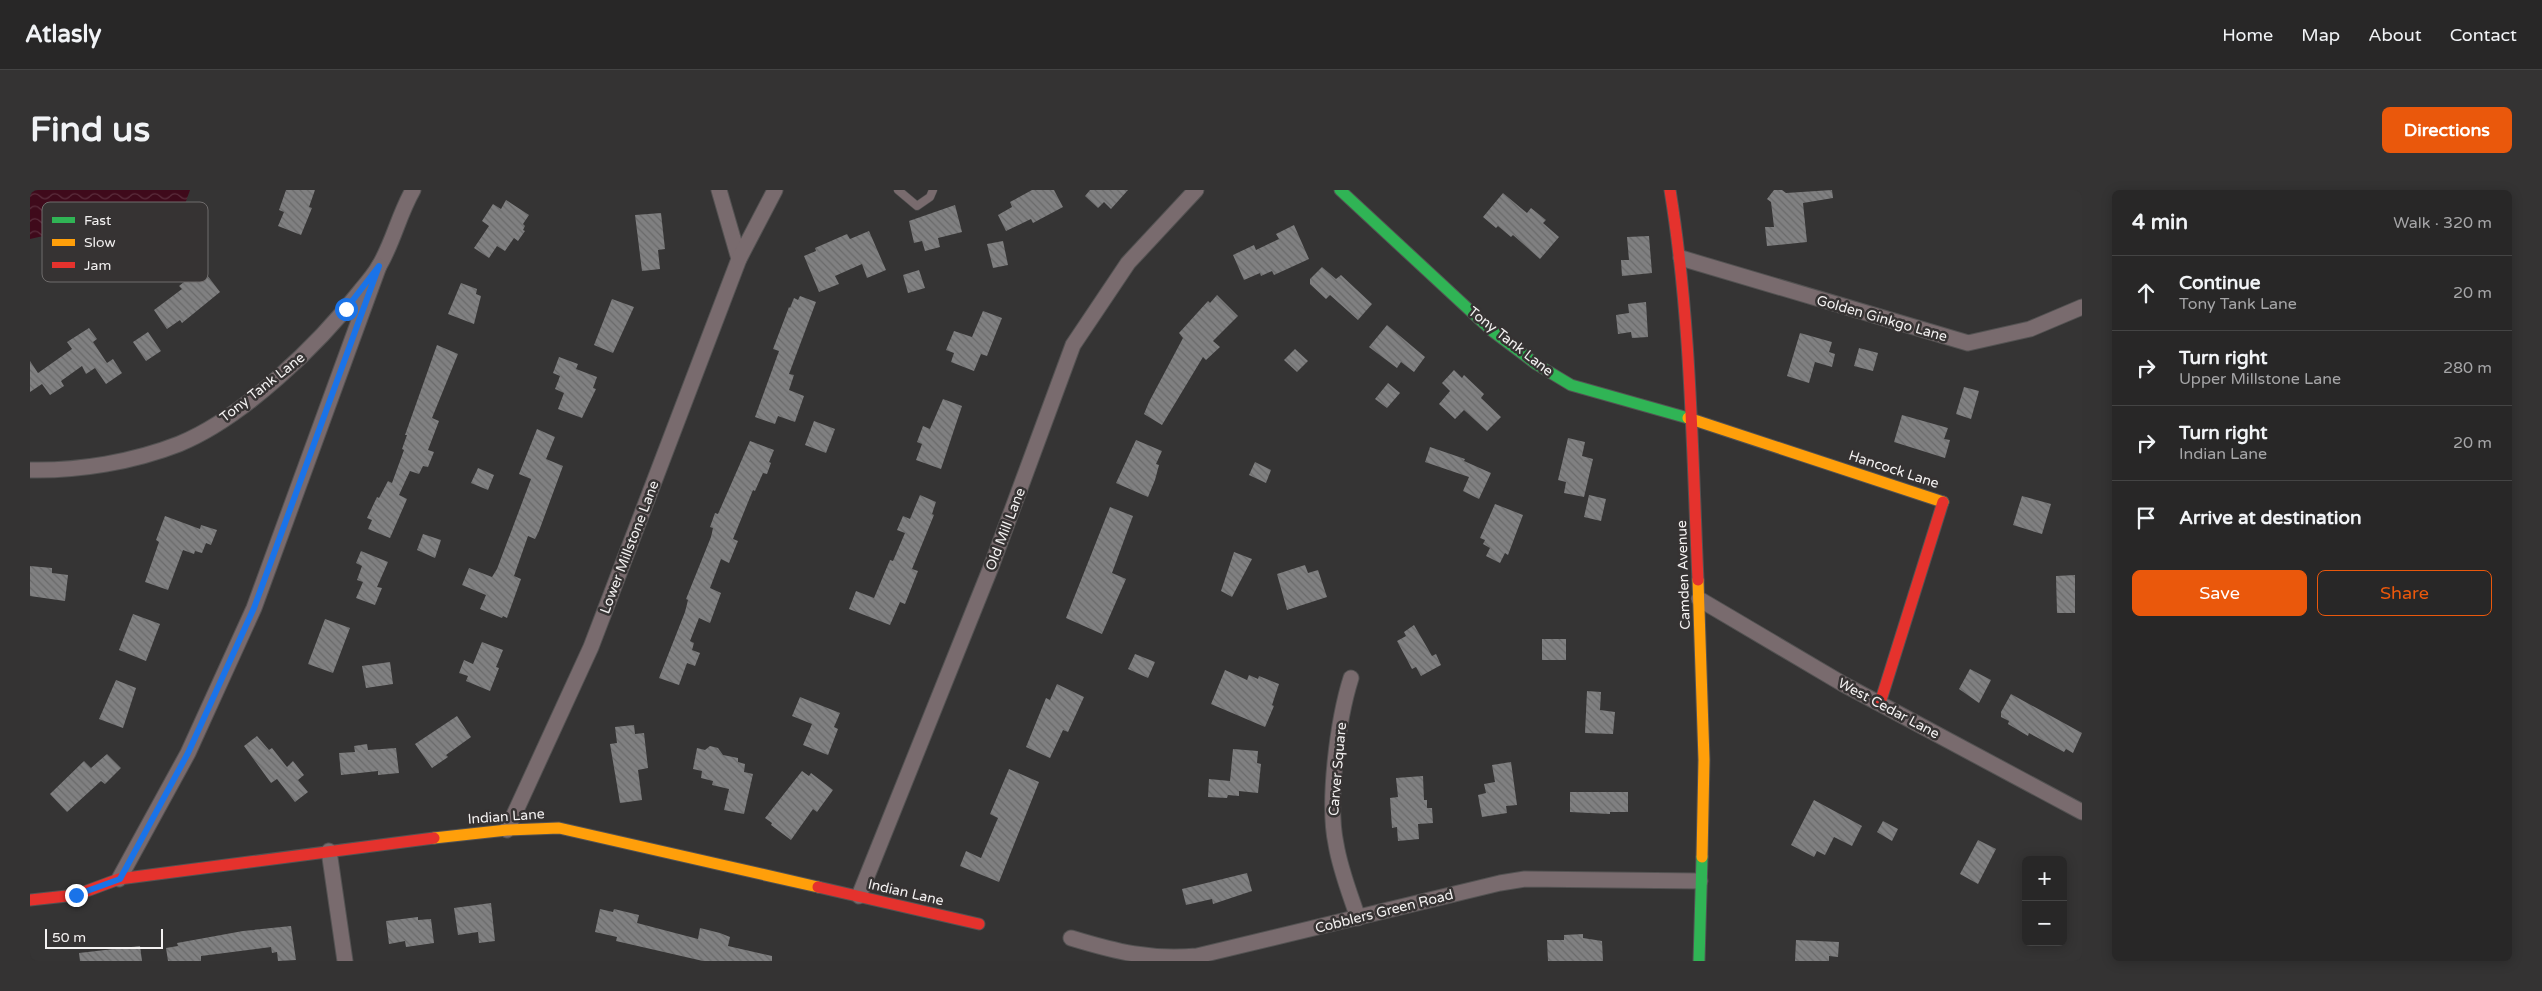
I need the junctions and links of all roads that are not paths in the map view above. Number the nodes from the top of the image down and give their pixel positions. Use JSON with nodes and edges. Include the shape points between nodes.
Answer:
{"nodes":[{"id":1,"x":413,"y":190,"type":"edge"},
{"id":2,"x":719,"y":190,"type":"edge"},
{"id":3,"x":776,"y":190,"type":"edge"},
{"id":4,"x":898,"y":190,"type":"edge"},
{"id":5,"x":933,"y":190,"type":"edge"},
{"id":6,"x":1196,"y":190,"type":"edge"},
{"id":7,"x":1340,"y":190,"type":"edge"},
{"id":8,"x":1670,"y":190,"type":"edge"},
{"id":9,"x":1680,"y":258,"type":"junction"},
{"id":10,"x":740,"y":259,"type":"junction"},
{"id":11,"x":379,"y":266,"type":"junction"},
{"id":12,"x":2082,"y":306,"type":"edge"},
{"id":13,"x":1691,"y":419,"type":"junction"},
{"id":14,"x":30,"y":470,"type":"edge"},
{"id":15,"x":1699,"y":599,"type":"junction"},
{"id":16,"x":1351,"y":678,"type":"dead end"},
{"id":17,"x":1880,"y":702,"type":"junction"},
{"id":18,"x":2082,"y":812,"type":"edge"},
{"id":19,"x":507,"y":830,"type":"junction"},
{"id":20,"x":329,"y":851,"type":"junction"},
{"id":21,"x":120,"y":879,"type":"junction"},
{"id":22,"x":1700,"y":881,"type":"junction"},
{"id":23,"x":859,"y":896,"type":"junction"},
{"id":24,"x":30,"y":900,"type":"edge"},
{"id":25,"x":1358,"y":918,"type":"junction"},
{"id":26,"x":979,"y":924,"type":"dead end"},
{"id":27,"x":1072,"y":938,"type":"dead end"},
{"id":28,"x":345,"y":961,"type":"edge"},
{"id":29,"x":1699,"y":961,"type":"edge"}],
"edges":[{"from":1,"to":11,"type":"street","name":"Tony Tank Lane"},
{"from":2,"to":10,"type":"street"},
{"from":3,"to":10,"type":"street","name":"Lower Millstone Lane"},
{"from":4,"to":5,"type":"lane","via":[[917,206],[930,197]]},
{"from":6,"to":23,"type":"street","name":"Old Mill Lane","via":[[1128,263],[1073,345],[991,567]]},
{"from":7,"to":13,"type":"street","name":"Tony Tank Lane","via":[[1491,330],[1536,364],[1572,385]]},
{"from":8,"to":9,"type":"street","name":"Camden Avenue"},
{"from":9,"to":12,"type":"street","name":"Golden Ginkgo Lane","via":[[1968,343],[2030,329]]},
{"from":9,"to":13,"type":"street","name":"Camden Avenue"},
{"from":10,"to":19,"type":"street","name":"Lower Millstone Lane","via":[[591,648]]},
{"from":11,"to":14,"type":"street","name":"Tony Tank Lane","via":[[319,341],[258,393],[207,429],[179,444],[103,463],[62,470]]},
{"from":11,"to":21,"type":"street","via":[[254,608],[188,753]]},
{"from":13,"to":15,"type":"street","name":"Camden Avenue"},
{"from":13,"to":17,"type":"street","name":"Hancock Lane","via":[[1943,501]]},
{"from":15,"to":17,"type":"street","name":"West Cedar Lane","via":[[1842,684]]},
{"from":15,"to":22,"type":"street","name":"Camden Avenue","via":[[1704,760]]},
{"from":16,"to":25,"type":"street","name":"Carver Square","via":[[1341,719],[1332,819],[1336,846]]},
{"from":17,"to":18,"type":"street","name":"West Cedar Lane"},
{"from":19,"to":20,"type":"street","name":"Indian Lane"},
{"from":19,"to":23,"type":"street","name":"Indian Lane","via":[[559,828]]},
{"from":20,"to":21,"type":"street","name":"Indian Lane"},
{"from":20,"to":28,"type":"street"},
{"from":21,"to":24,"type":"street","name":"Indian Lane","via":[[76,895]]},
{"from":22,"to":25,"type":"street","name":"Cobblers Green Road","via":[[1525,879]]},
{"from":22,"to":29,"type":"street","name":"Camden Avenue"},
{"from":23,"to":26,"type":"street","name":"Indian Lane"},
{"from":25,"to":27,"type":"street","name":"Cobblers Green Road","via":[[1227,950],[1166,958],[1122,953]]}]}
